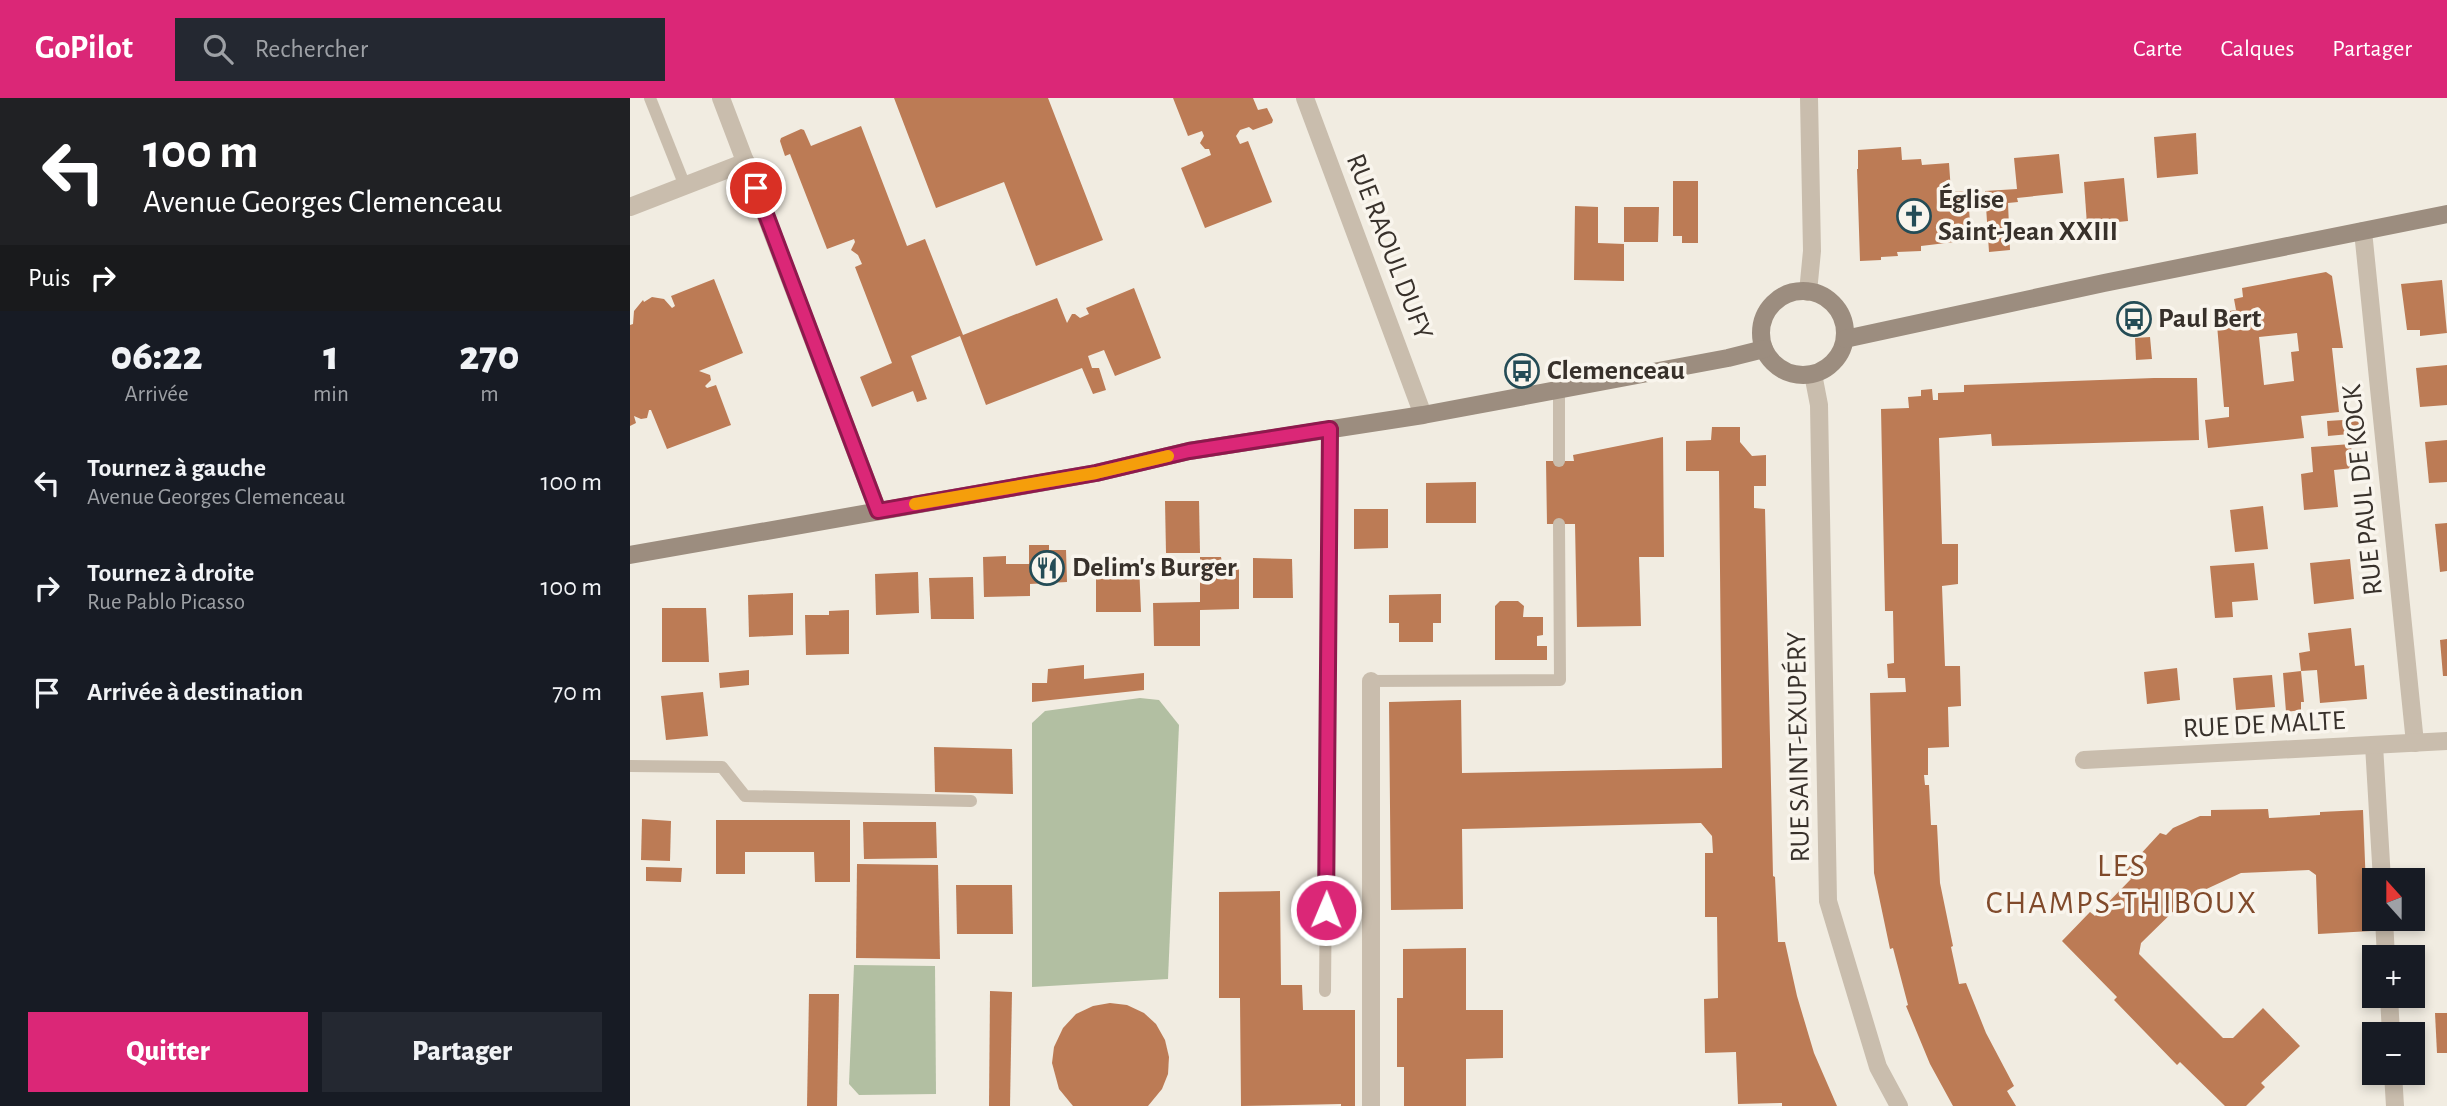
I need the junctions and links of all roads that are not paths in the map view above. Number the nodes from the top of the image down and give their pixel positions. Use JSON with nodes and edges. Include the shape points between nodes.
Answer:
{"nodes":[{"id":1,"x":650,"y":98,"type":"edge"},
{"id":2,"x":721,"y":98,"type":"edge"},
{"id":3,"x":1305,"y":98,"type":"edge"},
{"id":4,"x":1809,"y":98,"type":"edge"},
{"id":5,"x":746,"y":162,"type":"junction"},
{"id":6,"x":685,"y":186,"type":"junction"},
{"id":7,"x":630,"y":207,"type":"edge"},
{"id":8,"x":2447,"y":214,"type":"edge"},
{"id":9,"x":2363,"y":231,"type":"junction"},
{"id":10,"x":1808,"y":292,"type":"junction"},
{"id":11,"x":1845,"y":339,"type":"junction"},
{"id":12,"x":1764,"y":349,"type":"junction"},
{"id":13,"x":1813,"y":374,"type":"junction"},
{"id":14,"x":1559,"y":390,"type":"junction"},
{"id":15,"x":1423,"y":415,"type":"junction"},
{"id":16,"x":1330,"y":429,"type":"junction"},
{"id":17,"x":1559,"y":461,"type":"dead end"},
{"id":18,"x":878,"y":511,"type":"junction"},
{"id":19,"x":1559,"y":524,"type":"dead end"},
{"id":20,"x":630,"y":555,"type":"edge"},
{"id":21,"x":1371,"y":681,"type":"joint"},
{"id":22,"x":2447,"y":741,"type":"edge"},
{"id":23,"x":2415,"y":743,"type":"junction"},
{"id":24,"x":2374,"y":745,"type":"junction"},
{"id":25,"x":2084,"y":760,"type":"dead end"},
{"id":26,"x":630,"y":766,"type":"edge"},
{"id":27,"x":971,"y":801,"type":"dead end"},
{"id":28,"x":2381,"y":868,"type":"edge"},
{"id":29,"x":1325,"y":991,"type":"dead end"},
{"id":30,"x":2394,"y":1085,"type":"edge"},
{"id":31,"x":1371,"y":1106,"type":"edge"},
{"id":32,"x":1899,"y":1106,"type":"edge"},
{"id":33,"x":2395,"y":1106,"type":"edge"}],
"edges":[{"from":1,"to":6,"type":"lane"},
{"from":2,"to":5,"type":"street"},
{"from":3,"to":15,"type":"street","name":"RUE RAOUL DUFY"},
{"from":4,"to":10,"type":"street","via":[[1812,251]]},
{"from":5,"to":6,"type":"street"},
{"from":5,"to":18,"type":"street"},
{"from":6,"to":7,"type":"street"},
{"from":8,"to":9,"type":"main road"},
{"from":9,"to":11,"type":"main road"},
{"from":9,"to":23,"type":"street","name":"RUE PAUL DE KOCK"},
{"from":10,"to":11,"type":"main road","via":[[1832,302],[1845,326]]},
{"from":10,"to":12,"type":"main road","via":[[1794,292],[1770,308],[1763,321]]},
{"from":11,"to":13,"type":"main road","via":[[1834,361]]},
{"from":12,"to":13,"type":"main road","via":[[1779,368]]},
{"from":12,"to":14,"type":"main road"},
{"from":13,"to":32,"type":"street","name":"RUE SAINT-EXUPÉRY","via":[[1819,405],[1828,901],[1878,1067]]},
{"from":14,"to":15,"type":"main road"},
{"from":14,"to":17,"type":"lane"},
{"from":15,"to":16,"type":"main road"},
{"from":16,"to":18,"type":"main road","via":[[1189,451],[1096,473]]},
{"from":16,"to":29,"type":"lane"},
{"from":18,"to":20,"type":"main road"},
{"from":19,"to":21,"type":"lane","via":[[1560,680]]},
{"from":21,"to":31,"type":"street"},
{"from":22,"to":23,"type":"street","name":"RUE DE MALTE"},
{"from":23,"to":24,"type":"street","name":"RUE DE MALTE"},
{"from":24,"to":25,"type":"street","name":"RUE DE MALTE"},
{"from":24,"to":28,"type":"street"},
{"from":26,"to":27,"type":"lane","via":[[722,767],[745,796]]},
{"from":30,"to":33,"type":"street"}]}
